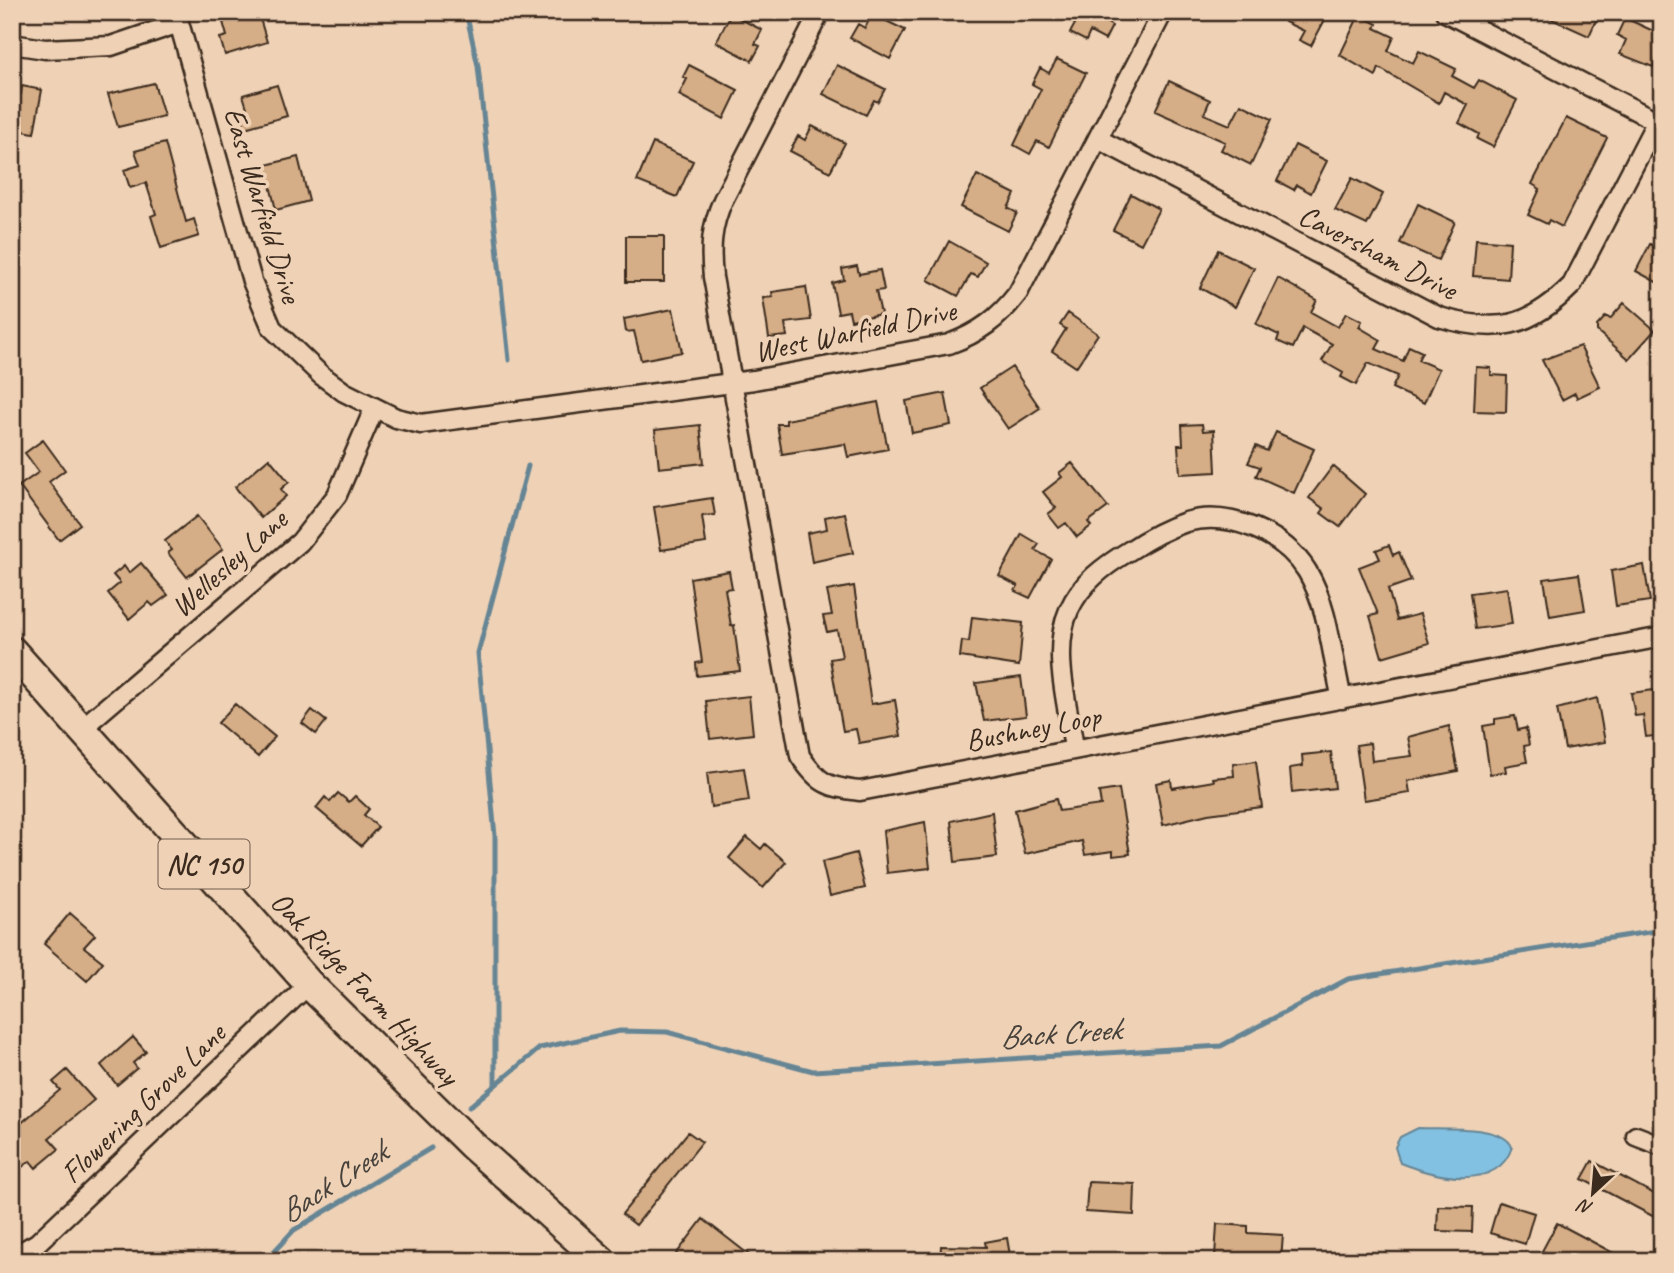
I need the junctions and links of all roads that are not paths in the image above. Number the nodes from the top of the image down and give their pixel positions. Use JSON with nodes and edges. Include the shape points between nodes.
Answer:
{"nodes":[{"id":1,"x":820,"y":12,"type":"edge"},
{"id":2,"x":1163,"y":12,"type":"edge"},
{"id":3,"x":1445,"y":12,"type":"edge"},
{"id":4,"x":178,"y":17,"type":"edge"},
{"id":5,"x":12,"y":44,"type":"edge"},
{"id":6,"x":1660,"y":119,"type":"edge"},
{"id":7,"x":1098,"y":139,"type":"junction"},
{"id":8,"x":733,"y":383,"type":"junction"},
{"id":9,"x":374,"y":409,"type":"junction"},
{"id":10,"x":1662,"y":637,"type":"edge"},
{"id":11,"x":12,"y":651,"type":"edge"},
{"id":12,"x":1342,"y":699,"type":"junction"},
{"id":13,"x":81,"y":729,"type":"junction"},
{"id":14,"x":1074,"y":748,"type":"junction"},
{"id":15,"x":309,"y":984,"type":"junction"},
{"id":16,"x":1636,"y":1136,"type":"dead end"},
{"id":17,"x":1662,"y":1146,"type":"edge"},
{"id":18,"x":12,"y":1257,"type":"edge"},
{"id":19,"x":602,"y":1261,"type":"edge"}],
"edges":[{"from":1,"to":8,"type":"street","name":"Bushney Loop","via":[[713,222],[713,277]]},
{"from":2,"to":7,"type":"street","name":"West Warfield Drive"},
{"from":3,"to":6,"type":"street"},
{"from":4,"to":5,"type":"street","via":[[111,46],[45,49]]},
{"from":4,"to":9,"type":"street","name":"East Warfield Drive","via":[[251,281],[272,328],[321,375]]},
{"from":6,"to":7,"type":"street","name":"Caversham Drive","via":[[1572,285],[1550,307],[1527,320],[1498,326],[1471,326],[1439,317]]},
{"from":7,"to":8,"type":"street","name":"West Warfield Drive","via":[[1018,293],[1003,313],[976,335]]},
{"from":8,"to":9,"type":"street","name":"West Warfield Drive","via":[[421,424]]},
{"from":8,"to":14,"type":"street","name":"Bushney Loop","via":[[800,756],[816,779],[860,791]]},
{"from":9,"to":13,"type":"street","name":"Wellesley Lane","via":[[337,495],[300,542]]},
{"from":10,"to":12,"type":"street","name":"Bushney Loop"},
{"from":11,"to":13,"type":"main road","name":"Oak Ridge Farm Highway","number":"NC 150"},
{"from":12,"to":14,"type":"street","name":"Bushney Loop"},
{"from":12,"to":14,"type":"street","via":[[1319,596],[1295,555],[1275,538],[1245,524],[1213,518],[1187,522],[1154,535],[1094,575],[1069,612],[1062,662]]},
{"from":13,"to":15,"type":"main road","name":"Oak Ridge Farm Highway","number":"NC 150"},
{"from":15,"to":18,"type":"street","name":"Flowering Grove Lane","via":[[37,1243]]},
{"from":15,"to":19,"type":"main road","name":"Oak Ridge Farm Highway","number":"NC 150","via":[[472,1145]]},
{"from":16,"to":17,"type":"street"}]}
